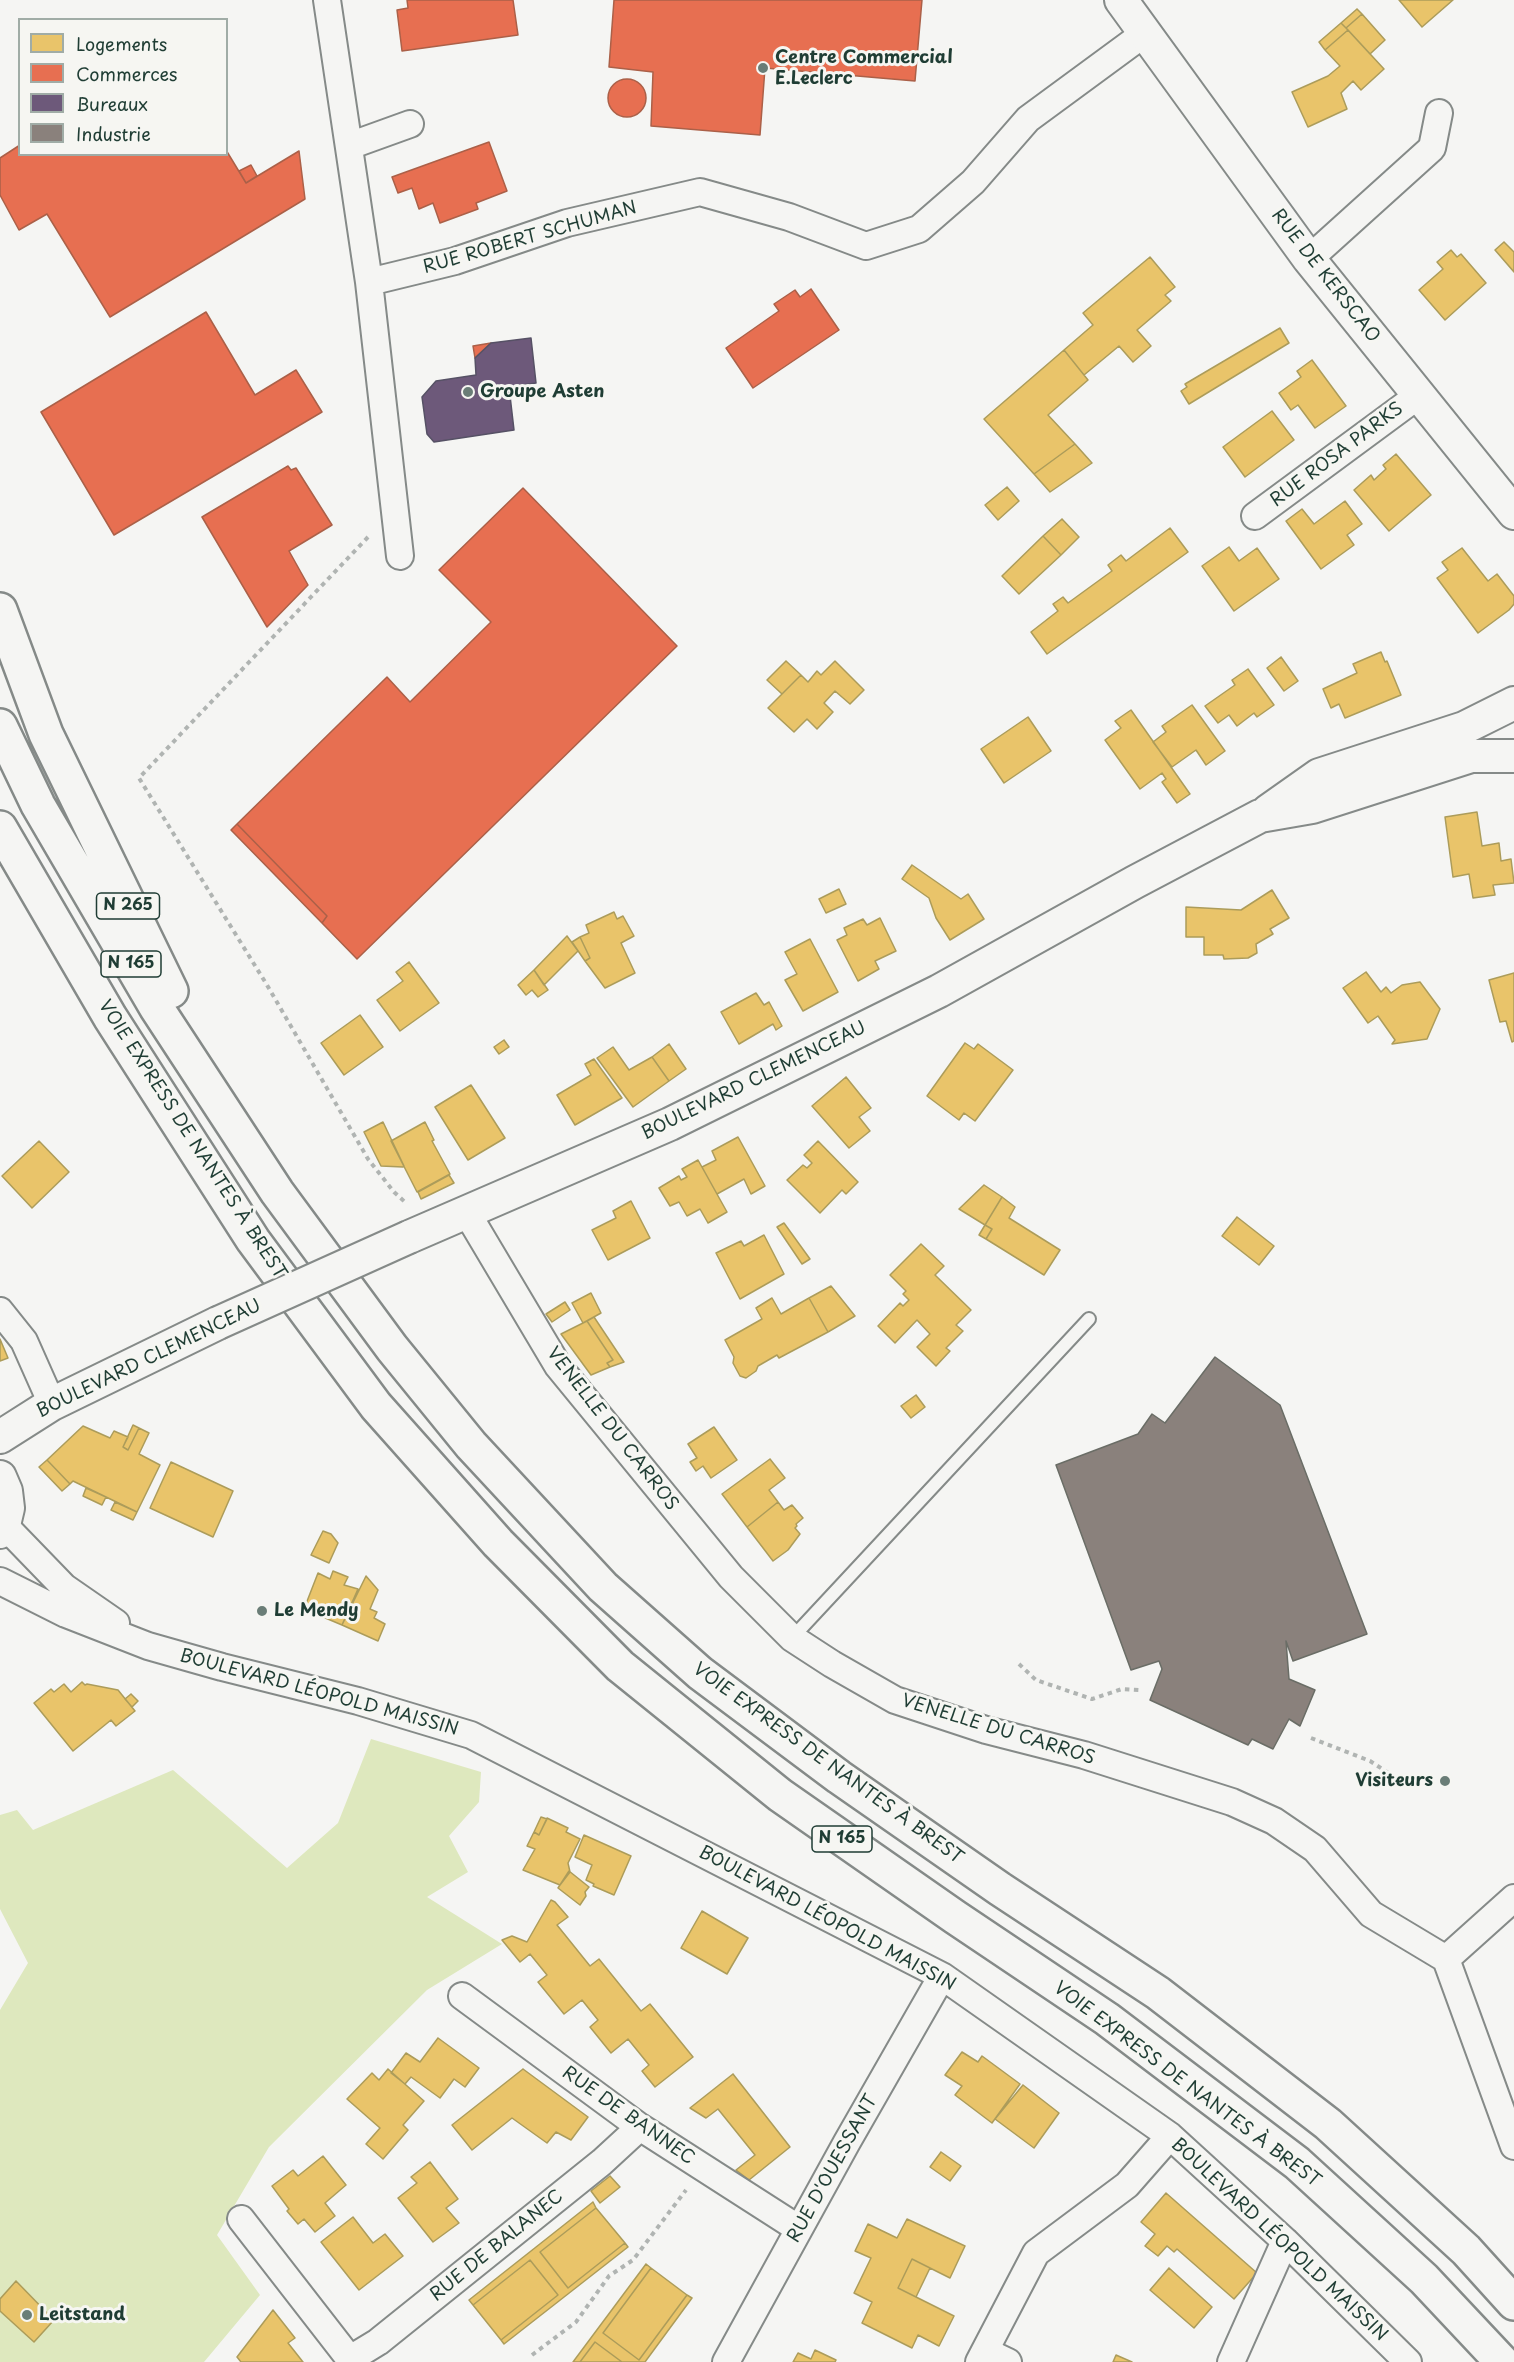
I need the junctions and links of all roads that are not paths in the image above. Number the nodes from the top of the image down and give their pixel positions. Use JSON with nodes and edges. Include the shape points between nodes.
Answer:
{"nodes":[{"id":1,"x":327,"y":0,"type":"edge"},
{"id":2,"x":1121,"y":0,"type":"edge"},
{"id":3,"x":1145,"y":33,"type":"junction"},
{"id":4,"x":1439,"y":112,"type":"dead end"},
{"id":5,"x":410,"y":124,"type":"dead end"},
{"id":6,"x":349,"y":146,"type":"junction"},
{"id":7,"x":1309,"y":259,"type":"junction"},
{"id":8,"x":369,"y":282,"type":"junction"},
{"id":9,"x":1419,"y":395,"type":"junction"},
{"id":10,"x":1514,"y":513,"type":"edge"},
{"id":11,"x":1255,"y":516,"type":"dead end"},
{"id":12,"x":400,"y":556,"type":"dead end"},
{"id":13,"x":0,"y":610,"type":"edge"},
{"id":14,"x":1514,"y":703,"type":"edge"},
{"id":15,"x":0,"y":726,"type":"edge"},
{"id":16,"x":1514,"y":756,"type":"edge"},
{"id":17,"x":1260,"y":816,"type":"junction"},
{"id":18,"x":0,"y":828,"type":"edge"},
{"id":19,"x":277,"y":1192,"type":"junction"},
{"id":20,"x":467,"y":1213,"type":"junction"},
{"id":21,"x":0,"y":1311,"type":"edge"},
{"id":22,"x":1089,"y":1318,"type":"dead end"},
{"id":23,"x":52,"y":1404,"type":"junction"},
{"id":24,"x":0,"y":1437,"type":"edge"},
{"id":25,"x":0,"y":1477,"type":"edge"},
{"id":26,"x":2,"y":1528,"type":"edge"},
{"id":27,"x":0,"y":1581,"type":"edge"},
{"id":28,"x":792,"y":1638,"type":"junction"},
{"id":29,"x":148,"y":1646,"type":"junction"},
{"id":30,"x":1514,"y":1898,"type":"edge"},
{"id":31,"x":1446,"y":1959,"type":"junction"},
{"id":32,"x":942,"y":1976,"type":"junction"},
{"id":33,"x":462,"y":1996,"type":"dead end"},
{"id":34,"x":640,"y":2127,"type":"junction"},
{"id":35,"x":1170,"y":2136,"type":"junction"},
{"id":36,"x":1514,"y":2146,"type":"edge"},
{"id":37,"x":241,"y":2219,"type":"dead end"},
{"id":38,"x":799,"y":2229,"type":"junction"},
{"id":39,"x":1285,"y":2241,"type":"junction"},
{"id":40,"x":1514,"y":2302,"type":"edge"},
{"id":41,"x":982,"y":2356,"type":"edge"},
{"id":42,"x":351,"y":2361,"type":"edge"},
{"id":43,"x":726,"y":2362,"type":"edge"},
{"id":44,"x":1008,"y":2362,"type":"edge"},
{"id":45,"x":1231,"y":2362,"type":"edge"},
{"id":46,"x":1408,"y":2362,"type":"edge"},
{"id":47,"x":1502,"y":2362,"type":"edge"}],
"edges":[{"from":1,"to":6,"type":"street"},
{"from":2,"to":3,"type":"street","name":"RUE DE KERSCAO"},
{"from":3,"to":7,"type":"street","name":"RUE DE KERSCAO"},
{"from":3,"to":8,"type":"street","name":"RUE ROBERT SCHUMAN","via":[[1028,119],[973,182],[920,229],[866,246],[789,217],[700,192],[567,224],[455,261]]},
{"from":4,"to":7,"type":"street","via":[[1432,148]]},
{"from":5,"to":6,"type":"street"},
{"from":6,"to":8,"type":"street"},
{"from":7,"to":9,"type":"street","name":"RUE DE KERSCAO"},
{"from":8,"to":12,"type":"street"},
{"from":9,"to":10,"type":"street","name":"RUE DE KERSCAO"},
{"from":9,"to":11,"type":"street","name":"RUE ROSA PARKS"},
{"from":13,"to":19,"type":"highway","number":"N 265","via":[[51,745],[150,950]]},
{"from":14,"to":17,"type":"street","via":[[1464,728],[1319,775]]},
{"from":15,"to":19,"type":"highway","name":"VOIE EXPRESS DE NANTES À BREST","number":"N 165","via":[[38,806],[150,997]]},
{"from":16,"to":17,"type":"street","name":"BOULEVARD CLEMENCEAU","via":[[1471,756],[1312,807]]},
{"from":17,"to":20,"type":"street","name":"BOULEVARD CLEMENCEAU","via":[[939,991],[670,1124]]},
{"from":18,"to":47,"type":"highway","name":"VOIE EXPRESS DE NANTES À BREST","number":"N 165","via":[[110,1017],[253,1240],[376,1406],[498,1543],[620,1666],[780,1796],[1107,2019],[1297,2163],[1424,2279]]},
{"from":19,"to":40,"type":"highway","name":"VOIE EXPRESS DE NANTES À BREST","number":"N 165","via":[[392,1348],[471,1445],[603,1587],[700,1674],[839,1777],[1158,1993],[1328,2124],[1466,2250]]},
{"from":20,"to":23,"type":"street","name":"BOULEVARD CLEMENCEAU","bridge":true,"via":[[218,1323]]},
{"from":20,"to":28,"type":"street","name":"VENELLE DU CARROS","via":[[558,1366],[731,1577]]},
{"from":21,"to":23,"type":"street","via":[[24,1341]]},
{"from":22,"to":28,"type":"lane"},
{"from":23,"to":24,"type":"street","name":"BOULEVARD CLEMENCEAU"},
{"from":25,"to":26,"type":"street","via":[[8,1508]]},
{"from":26,"to":29,"type":"street","name":"BOULEVARD LÉOPOLD MAISSIN","via":[[64,1587]]},
{"from":27,"to":29,"type":"street","name":"BOULEVARD LÉOPOLD MAISSIN","via":[[66,1614]]},
{"from":28,"to":31,"type":"street","name":"VENELLE DU CARROS","via":[[895,1700],[1232,1802],[1274,1821],[1315,1849],[1371,1914]]},
{"from":29,"to":32,"type":"street","name":"BOULEVARD LÉOPOLD MAISSIN","via":[[471,1735]]},
{"from":30,"to":31,"type":"street"},
{"from":31,"to":36,"type":"street"},
{"from":32,"to":35,"type":"street","name":"BOULEVARD LÉOPOLD MAISSIN"},
{"from":32,"to":38,"type":"street","name":"RUE D'OUESSANT"},
{"from":33,"to":34,"type":"street","name":"RUE DE BANNEC"},
{"from":34,"to":38,"type":"street","name":"RUE DE BANNEC"},
{"from":34,"to":42,"type":"street","name":"RUE DE BALANEC","via":[[602,2162]]},
{"from":35,"to":39,"type":"street","name":"BOULEVARD LÉOPOLD MAISSIN"},
{"from":35,"to":41,"type":"street","via":[[1127,2185],[1036,2253]]},
{"from":37,"to":42,"type":"street"},
{"from":38,"to":43,"type":"street","name":"RUE D'OUESSANT"},
{"from":39,"to":45,"type":"street"},
{"from":39,"to":46,"type":"street","name":"BOULEVARD LÉOPOLD MAISSIN"},
{"from":41,"to":44,"type":"street"}]}
